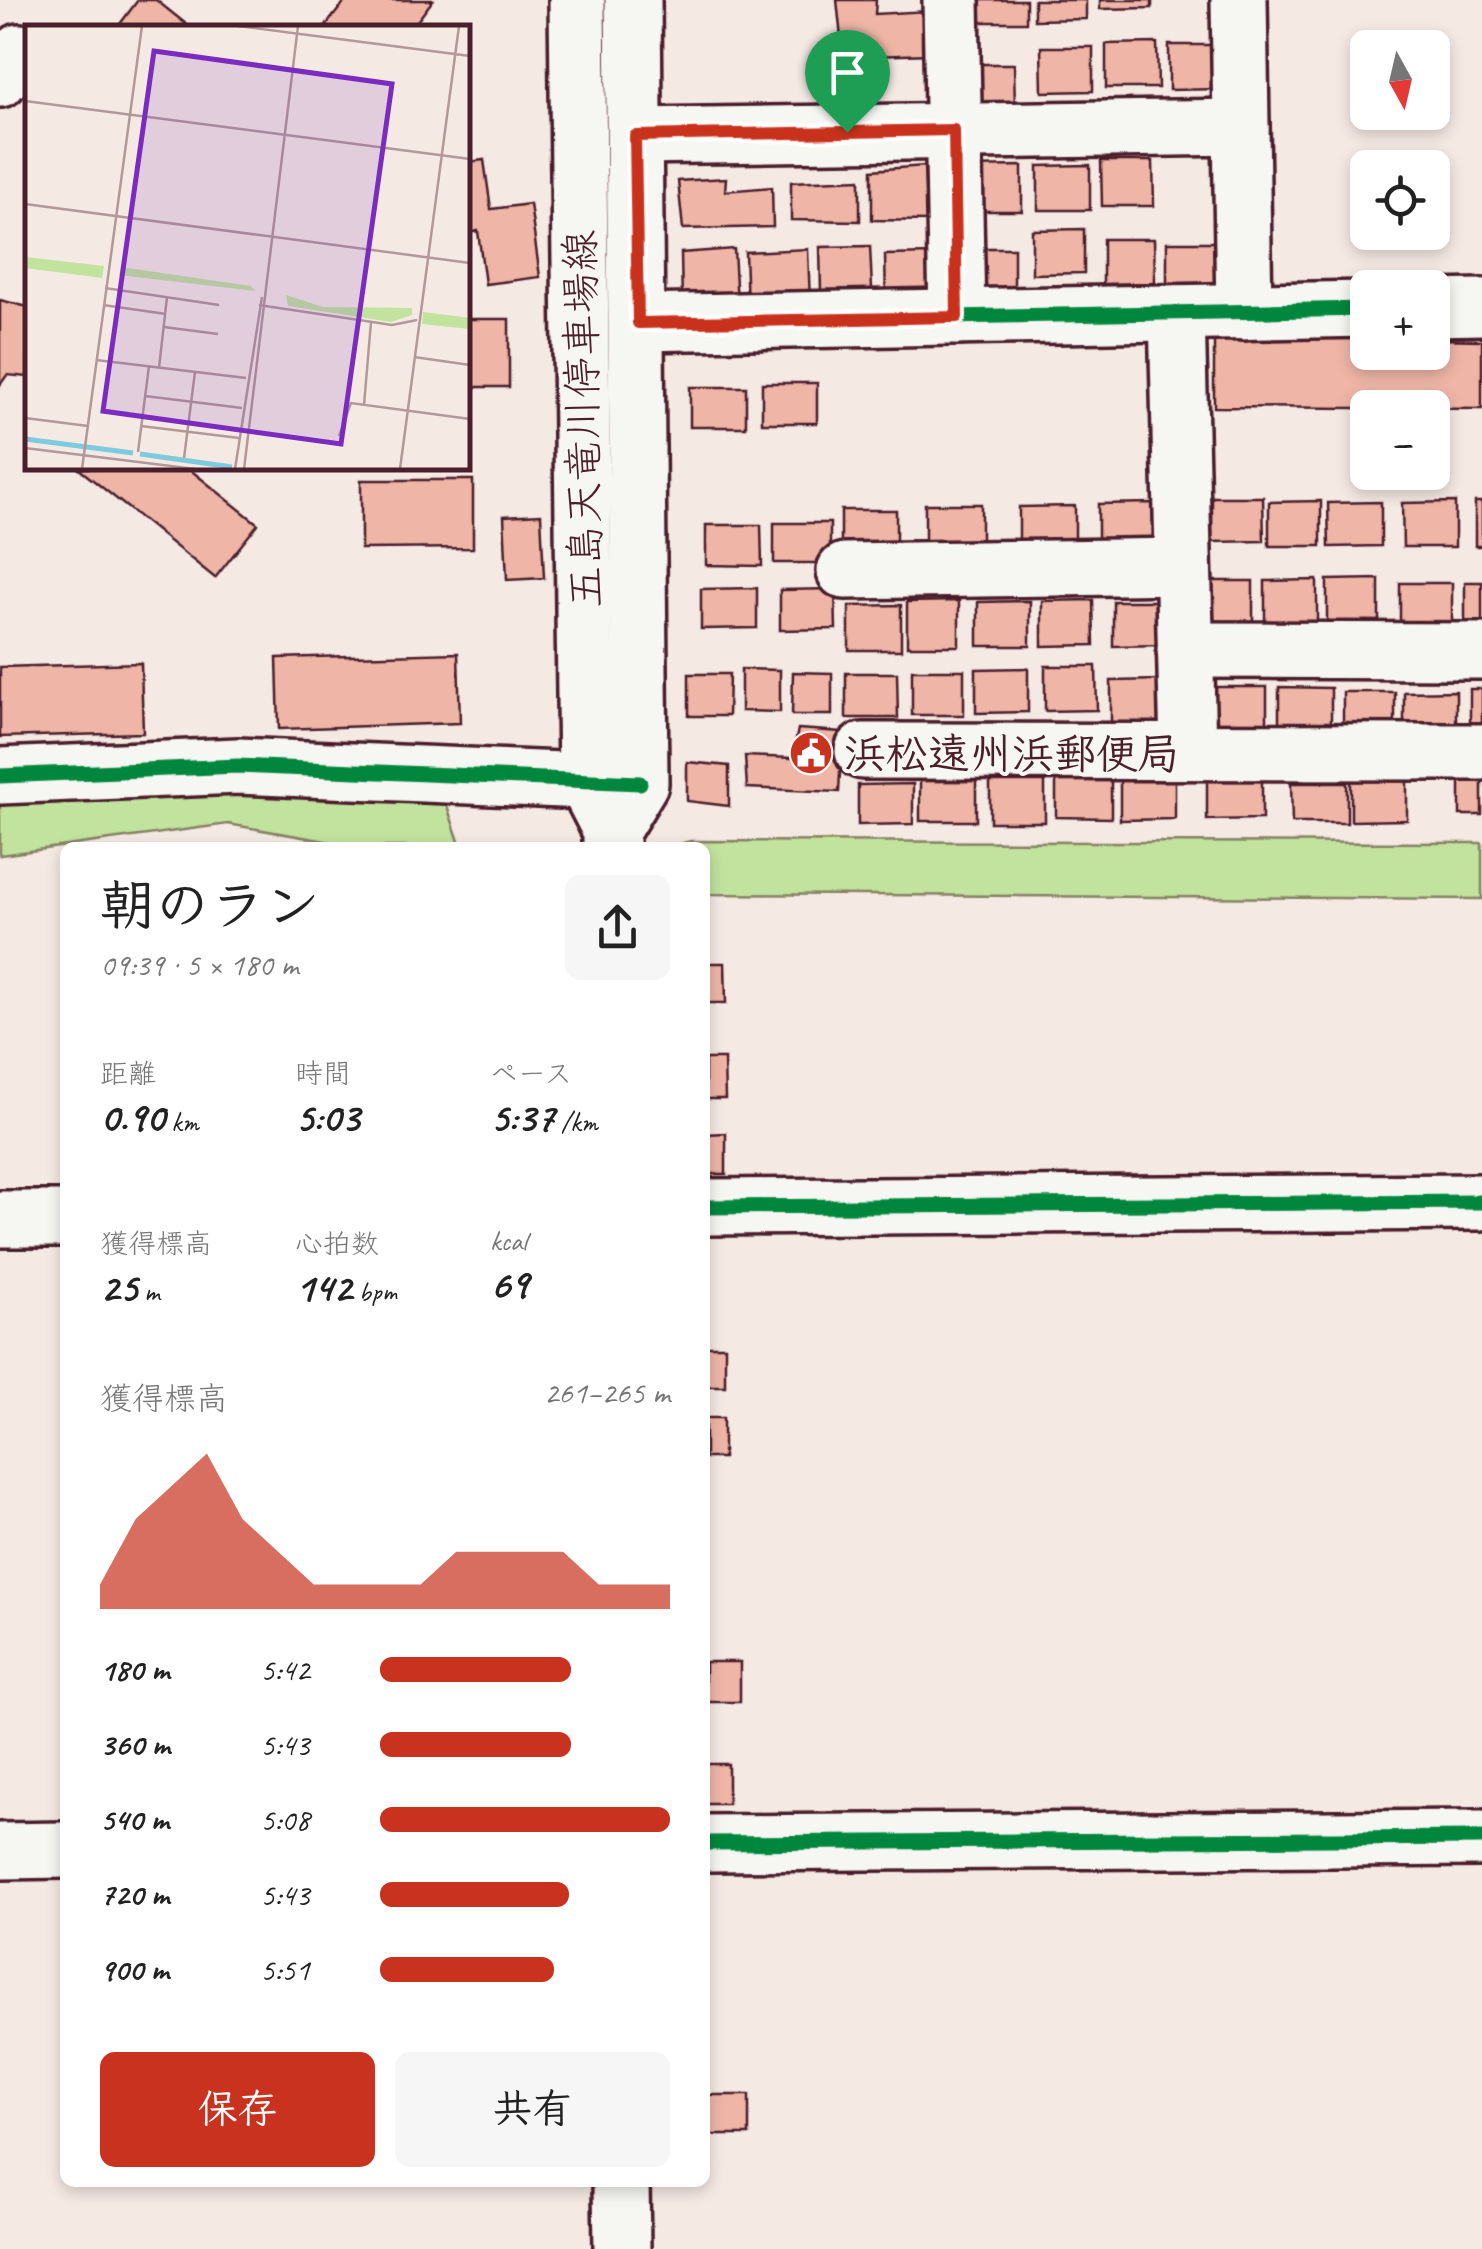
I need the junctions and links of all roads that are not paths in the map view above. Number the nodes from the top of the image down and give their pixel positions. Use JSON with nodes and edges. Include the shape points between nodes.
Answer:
{"nodes":[{"id":1,"x":577,"y":0,"type":"edge"},
{"id":2,"x":633,"y":0,"type":"edge"},
{"id":3,"x":951,"y":0,"type":"edge"},
{"id":4,"x":1239,"y":0,"type":"edge"},
{"id":5,"x":1241,"y":127,"type":"junction"},
{"id":6,"x":954,"y":130,"type":"junction"},
{"id":7,"x":635,"y":136,"type":"junction"},
{"id":8,"x":1482,"y":307,"type":"edge"},
{"id":9,"x":1450,"y":308,"type":"edge"},
{"id":10,"x":1350,"y":309,"type":"edge"},
{"id":11,"x":1244,"y":312,"type":"junction"},
{"id":12,"x":1176,"y":313,"type":"junction"},
{"id":13,"x":957,"y":317,"type":"junction"},
{"id":14,"x":638,"y":323,"type":"junction"},
{"id":15,"x":1183,"y":566,"type":"junction"},
{"id":16,"x":845,"y":570,"type":"dead end"},
{"id":17,"x":1185,"y":650,"type":"junction"},
{"id":18,"x":1482,"y":651,"type":"edge"},
{"id":19,"x":863,"y":751,"type":"dead end"},
{"id":20,"x":1188,"y":752,"type":"junction"},
{"id":21,"x":1482,"y":752,"type":"edge"},
{"id":22,"x":0,"y":776,"type":"edge"},
{"id":23,"x":586,"y":782,"type":"junction"},
{"id":24,"x":640,"y":783,"type":"junction"},
{"id":25,"x":611,"y":839,"type":"edge"},
{"id":26,"x":1482,"y":1202,"type":"edge"},
{"id":27,"x":710,"y":1206,"type":"edge"},
{"id":28,"x":0,"y":1219,"type":"edge"},
{"id":29,"x":60,"y":1219,"type":"edge"},
{"id":30,"x":1482,"y":1838,"type":"edge"},
{"id":31,"x":710,"y":1843,"type":"edge"},
{"id":32,"x":0,"y":1850,"type":"edge"},
{"id":33,"x":60,"y":1850,"type":"edge"},
{"id":34,"x":621,"y":2187,"type":"edge"},
{"id":35,"x":622,"y":2249,"type":"edge"}],
"edges":[{"from":1,"to":23,"type":"street","name":"五島天竜川停車場線"},
{"from":2,"to":7,"type":"street","name":"五島天竜川停車場線"},
{"from":3,"to":6,"type":"street"},
{"from":4,"to":5,"type":"street"},
{"from":5,"to":6,"type":"street"},
{"from":5,"to":11,"type":"street"},
{"from":6,"to":7,"type":"street"},
{"from":6,"to":13,"type":"street"},
{"from":7,"to":14,"type":"street","name":"五島天竜川停車場線"},
{"from":8,"to":9,"type":"street"},
{"from":10,"to":11,"type":"street"},
{"from":11,"to":12,"type":"street"},
{"from":12,"to":13,"type":"street"},
{"from":12,"to":15,"type":"street"},
{"from":13,"to":14,"type":"street"},
{"from":14,"to":24,"type":"street","name":"五島天竜川停車場線"},
{"from":15,"to":16,"type":"street"},
{"from":15,"to":17,"type":"street"},
{"from":17,"to":18,"type":"street"},
{"from":17,"to":20,"type":"street"},
{"from":19,"to":20,"type":"street"},
{"from":20,"to":21,"type":"street"},
{"from":22,"to":23,"type":"street","via":[[238,766]]},
{"from":23,"to":24,"type":"street"},
{"from":23,"to":25,"type":"street","name":"五島天竜川停車場線"},
{"from":24,"to":25,"type":"street","name":"五島天竜川停車場線"},
{"from":26,"to":27,"type":"street"},
{"from":28,"to":29,"type":"street"},
{"from":30,"to":31,"type":"street"},
{"from":32,"to":33,"type":"street"},
{"from":34,"to":35,"type":"street"}]}
